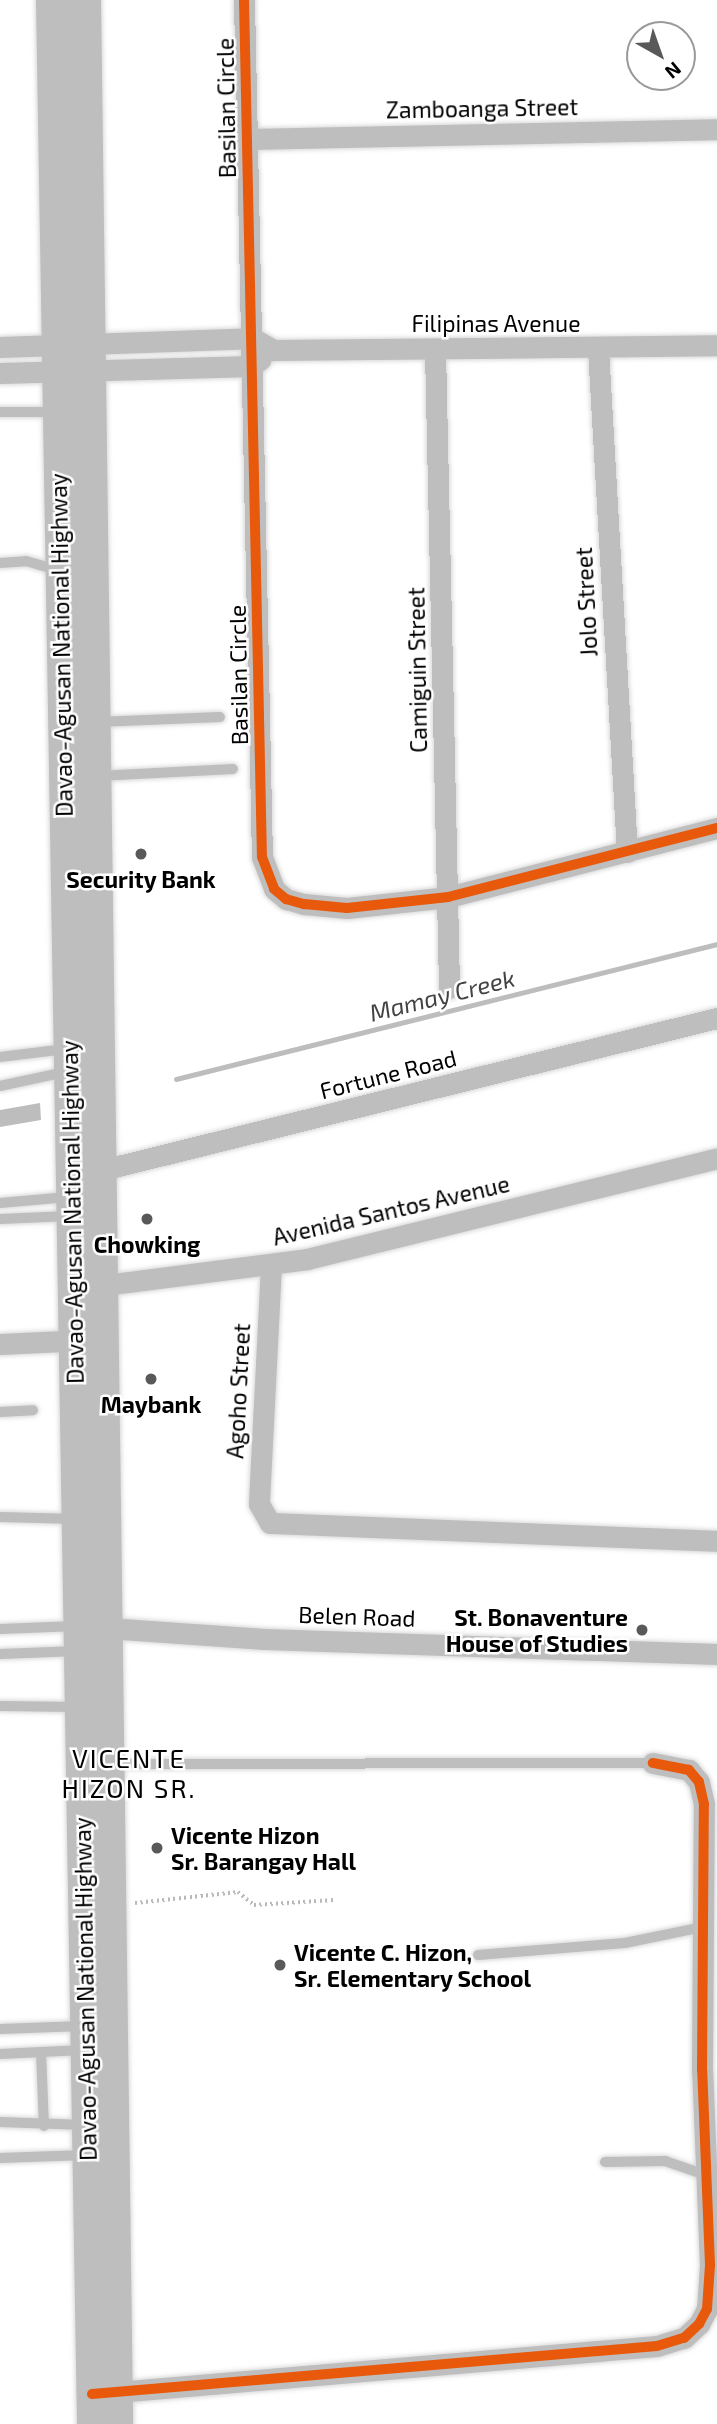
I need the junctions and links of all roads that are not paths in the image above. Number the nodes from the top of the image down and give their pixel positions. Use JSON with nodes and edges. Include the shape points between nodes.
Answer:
{"nodes":[{"id":1,"x":52,"y":0,"type":"edge"},
{"id":2,"x":84,"y":0,"type":"edge"},
{"id":3,"x":244,"y":0,"type":"edge"},
{"id":4,"x":717,"y":129,"type":"edge"},
{"id":5,"x":248,"y":139,"type":"junction"},
{"id":6,"x":252,"y":338,"type":"junction"},
{"id":7,"x":717,"y":345,"type":"edge"},
{"id":8,"x":0,"y":346,"type":"edge"},
{"id":9,"x":274,"y":349,"type":"junction"},
{"id":10,"x":598,"y":349,"type":"junction"},
{"id":11,"x":435,"y":350,"type":"junction"},
{"id":12,"x":73,"y":357,"type":"junction"},
{"id":13,"x":252,"y":366,"type":"junction"},
{"id":14,"x":0,"y":373,"type":"edge"},
{"id":15,"x":57,"y":411,"type":"junction"},
{"id":16,"x":0,"y":412,"type":"edge"},
{"id":17,"x":0,"y":563,"type":"edge"},
{"id":18,"x":60,"y":571,"type":"junction"},
{"id":19,"x":61,"y":631,"type":"junction"},
{"id":20,"x":93,"y":631,"type":"junction"},
{"id":21,"x":220,"y":717,"type":"dead end"},
{"id":22,"x":94,"y":722,"type":"junction"},
{"id":23,"x":233,"y":769,"type":"dead end"},
{"id":24,"x":95,"y":776,"type":"junction"},
{"id":25,"x":717,"y":828,"type":"edge"},
{"id":26,"x":627,"y":852,"type":"junction"},
{"id":27,"x":448,"y":897,"type":"junction"},
{"id":28,"x":449,"y":988,"type":"dead end"},
{"id":29,"x":717,"y":1018,"type":"edge"},
{"id":30,"x":0,"y":1057,"type":"edge"},
{"id":31,"x":83,"y":1059,"type":"junction"},
{"id":32,"x":0,"y":1086,"type":"edge"},
{"id":33,"x":717,"y":1158,"type":"edge"},
{"id":34,"x":83,"y":1191,"type":"junction"},
{"id":35,"x":0,"y":1203,"type":"edge"},
{"id":36,"x":0,"y":1219,"type":"edge"},
{"id":37,"x":271,"y":1265,"type":"junction"},
{"id":38,"x":87,"y":1287,"type":"junction"},
{"id":39,"x":88,"y":1340,"type":"junction"},
{"id":40,"x":0,"y":1344,"type":"edge"},
{"id":41,"x":33,"y":1410,"type":"dead end"},
{"id":42,"x":0,"y":1412,"type":"edge"},
{"id":43,"x":91,"y":1459,"type":"junction"},
{"id":44,"x":0,"y":1517,"type":"edge"},
{"id":45,"x":78,"y":1519,"type":"junction"},
{"id":46,"x":717,"y":1541,"type":"edge"},
{"id":47,"x":0,"y":1629,"type":"edge"},
{"id":48,"x":89,"y":1635,"type":"junction"},
{"id":49,"x":0,"y":1654,"type":"edge"},
{"id":50,"x":717,"y":1654,"type":"edge"},
{"id":51,"x":0,"y":1706,"type":"edge"},
{"id":52,"x":93,"y":1708,"type":"junction"},
{"id":53,"x":653,"y":1763,"type":"joint"},
{"id":54,"x":107,"y":1764,"type":"junction"},
{"id":55,"x":710,"y":1891,"type":"edge"},
{"id":56,"x":703,"y":1927,"type":"junction"},
{"id":57,"x":478,"y":1955,"type":"dead end"},
{"id":58,"x":0,"y":2029,"type":"edge"},
{"id":59,"x":86,"y":2038,"type":"junction"},
{"id":60,"x":41,"y":2052,"type":"junction"},
{"id":61,"x":0,"y":2054,"type":"edge"},
{"id":62,"x":0,"y":2122,"type":"edge"},
{"id":63,"x":44,"y":2126,"type":"junction"},
{"id":64,"x":88,"y":2140,"type":"junction"},
{"id":65,"x":0,"y":2158,"type":"edge"},
{"id":66,"x":605,"y":2162,"type":"dead end"},
{"id":67,"x":706,"y":2175,"type":"junction"},
{"id":68,"x":104,"y":2408,"type":"edge"}],
"edges":[{"from":1,"to":12,"type":"main road","name":"Davao-Agusan National Highway"},
{"from":2,"to":12,"type":"main road","name":"Davao-Agusan National Highway"},
{"from":3,"to":5,"type":"street","name":"Basilan Circle"},
{"from":4,"to":5,"type":"street","name":"Zamboanga Street"},
{"from":5,"to":6,"type":"street","name":"Basilan Circle"},
{"from":6,"to":9,"type":"street","name":"Filipinas Avenue"},
{"from":6,"to":12,"type":"street","name":"Filipinas Avenue"},
{"from":6,"to":13,"type":"street","name":"Basilan Circle"},
{"from":7,"to":10,"type":"street","name":"Filipinas Avenue"},
{"from":8,"to":12,"type":"street","name":"Filipinas Avenue"},
{"from":9,"to":11,"type":"street","name":"Filipinas Avenue"},
{"from":9,"to":13,"type":"street"},
{"from":10,"to":11,"type":"street","name":"Filipinas Avenue"},
{"from":10,"to":26,"type":"street","name":"Jolo Street"},
{"from":11,"to":27,"type":"street","name":"Camiguin Street"},
{"from":12,"to":13,"type":"street","name":"Filipinas Avenue"},
{"from":12,"to":14,"type":"street","name":"Filipinas Avenue"},
{"from":12,"to":15,"type":"main road","name":"Davao-Agusan National Highway"},
{"from":12,"to":20,"type":"main road","name":"Davao-Agusan National Highway"},
{"from":13,"to":27,"type":"street","name":"Basilan Circle","via":[[262,857],[267,875],[286,899],[320,906],[347,908]]},
{"from":15,"to":16,"type":"lane"},
{"from":15,"to":18,"type":"main road","name":"Davao-Agusan National Highway"},
{"from":17,"to":18,"type":"lane","via":[[26,561]]},
{"from":18,"to":19,"type":"main road","name":"Davao-Agusan National Highway"},
{"from":19,"to":20,"type":"main road"},
{"from":19,"to":31,"type":"main road","name":"Davao-Agusan National Highway"},
{"from":20,"to":22,"type":"main road","name":"Davao-Agusan National Highway"},
{"from":21,"to":22,"type":"lane"},
{"from":22,"to":24,"type":"main road","name":"Davao-Agusan National Highway"},
{"from":23,"to":24,"type":"lane"},
{"from":24,"to":31,"type":"main road","name":"Davao-Agusan National Highway"},
{"from":25,"to":26,"type":"street","name":"Basilan Circle"},
{"from":26,"to":27,"type":"street","name":"Basilan Circle"},
{"from":27,"to":28,"type":"street","name":"Camiguin Street"},
{"from":29,"to":34,"type":"street","name":"Fortune Road"},
{"from":30,"to":31,"type":"lane"},
{"from":31,"to":32,"type":"lane"},
{"from":31,"to":34,"type":"main road","name":"Davao-Agusan National Highway"},
{"from":33,"to":37,"type":"street","name":"Avenida Santos Avenue"},
{"from":34,"to":35,"type":"lane"},
{"from":34,"to":36,"type":"lane"},
{"from":34,"to":38,"type":"main road","name":"Davao-Agusan National Highway"},
{"from":37,"to":38,"type":"street","name":"Avenida Santos Avenue"},
{"from":37,"to":46,"type":"street","name":"Agoho Street","via":[[259,1504],[264,1518],[276,1525]]},
{"from":38,"to":39,"type":"main road","name":"Davao-Agusan National Highway"},
{"from":39,"to":40,"type":"street"},
{"from":39,"to":43,"type":"main road","name":"Davao-Agusan National Highway"},
{"from":41,"to":42,"type":"lane"},
{"from":43,"to":45,"type":"main road","name":"Davao-Agusan National Highway"},
{"from":43,"to":48,"type":"main road","name":"Davao-Agusan National Highway"},
{"from":44,"to":45,"type":"lane"},
{"from":45,"to":48,"type":"main road","name":"Davao-Agusan National Highway"},
{"from":47,"to":48,"type":"lane"},
{"from":48,"to":49,"type":"lane"},
{"from":48,"to":50,"type":"street","name":"Belen Road"},
{"from":48,"to":52,"type":"main road","name":"Davao-Agusan National Highway"},
{"from":51,"to":52,"type":"lane"},
{"from":52,"to":54,"type":"main road","name":"Davao-Agusan National Highway"},
{"from":52,"to":59,"type":"main road","name":"Davao-Agusan National Highway"},
{"from":53,"to":54,"type":"lane"},
{"from":53,"to":55,"type":"street","via":[[680,1766],[699,1782]]},
{"from":54,"to":68,"type":"main road","name":"Davao-Agusan National Highway"},
{"from":55,"to":56,"type":"street"},
{"from":56,"to":57,"type":"lane","via":[[625,1943]]},
{"from":56,"to":67,"type":"street"},
{"from":58,"to":59,"type":"lane"},
{"from":59,"to":60,"type":"lane"},
{"from":59,"to":64,"type":"main road","name":"Davao-Agusan National Highway"},
{"from":60,"to":61,"type":"lane"},
{"from":60,"to":63,"type":"lane"},
{"from":62,"to":63,"type":"lane"},
{"from":63,"to":64,"type":"lane"},
{"from":64,"to":65,"type":"lane"},
{"from":64,"to":68,"type":"main road","name":"Davao-Agusan National Highway"},
{"from":66,"to":67,"type":"lane","via":[[665,2161]]},
{"from":67,"to":68,"type":"street","via":[[708,2309],[684,2338],[657,2346]]}]}
